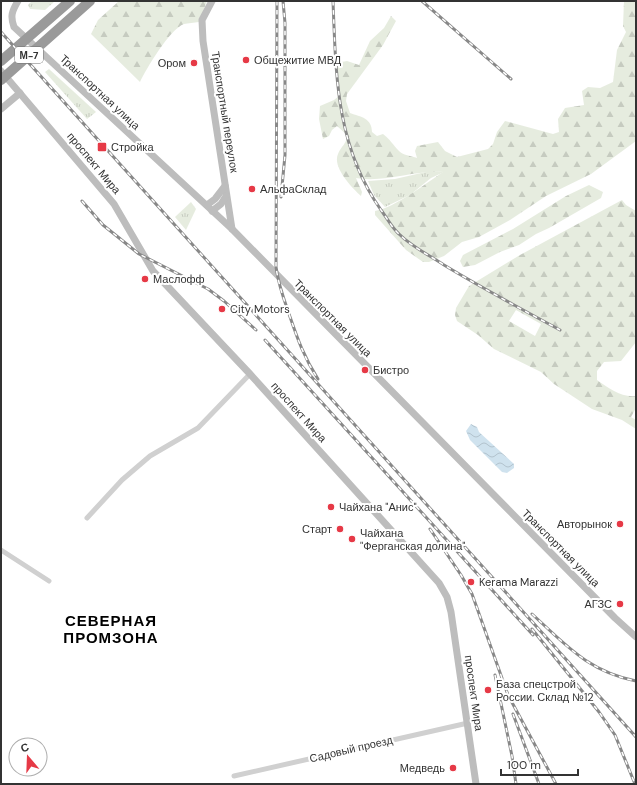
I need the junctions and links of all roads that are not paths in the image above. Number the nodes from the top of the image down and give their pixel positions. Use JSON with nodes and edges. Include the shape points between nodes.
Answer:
{"nodes":[{"id":1,"x":18,"y":1,"type":"edge"},
{"id":2,"x":70,"y":1,"type":"edge"},
{"id":3,"x":90,"y":1,"type":"edge"},
{"id":4,"x":212,"y":1,"type":"edge"},
{"id":5,"x":1,"y":62,"type":"edge"},
{"id":6,"x":1,"y":72,"type":"edge"},
{"id":7,"x":1,"y":80,"type":"edge"},
{"id":8,"x":20,"y":93,"type":"junction"},
{"id":9,"x":1,"y":109,"type":"edge"},
{"id":10,"x":225,"y":186,"type":"junction"},
{"id":11,"x":226,"y":196,"type":"junction"},
{"id":12,"x":210,"y":208,"type":"junction"},
{"id":13,"x":232,"y":229,"type":"junction"},
{"id":14,"x":250,"y":374,"type":"junction"},
{"id":15,"x":87,"y":518,"type":"dead end"},
{"id":16,"x":1,"y":550,"type":"edge"},
{"id":17,"x":49,"y":581,"type":"dead end"},
{"id":18,"x":636,"y":637,"type":"edge"},
{"id":19,"x":468,"y":723,"type":"junction"},
{"id":20,"x":234,"y":776,"type":"dead end"},
{"id":21,"x":476,"y":784,"type":"edge"}],
"edges":[{"from":1,"to":12,"type":"street","name":"Транспортная улица","via":[[12,11],[14,27]]},
{"from":2,"to":5,"type":"highway","number":"М-7"},
{"from":3,"to":7,"type":"highway","number":"М-7"},
{"from":4,"to":10,"type":"street","name":"Транспортный переулок","via":[[202,20],[203,41]]},
{"from":6,"to":8,"type":"street","name":"проспект Мира"},
{"from":8,"to":9,"type":"street"},
{"from":8,"to":14,"type":"street","name":"проспект Мира","via":[[114,204],[153,271]]},
{"from":10,"to":11,"type":"street","name":"Транспортный переулок"},
{"from":10,"to":12,"type":"street"},
{"from":11,"to":12,"type":"street","via":[[221,204]]},
{"from":11,"to":13,"type":"street","name":"Транспортный переулок"},
{"from":12,"to":13,"type":"street","name":"Транспортная улица"},
{"from":13,"to":18,"type":"street","name":"Транспортная улица"},
{"from":14,"to":15,"type":"street","via":[[198,428],[150,456],[122,480]]},
{"from":14,"to":19,"type":"street","name":"проспект Мира","via":[[439,583],[447,597],[451,612]]},
{"from":16,"to":17,"type":"street"},
{"from":19,"to":20,"type":"street","name":"Садовый проезд"},
{"from":19,"to":21,"type":"street","name":"проспект Мира"}]}
